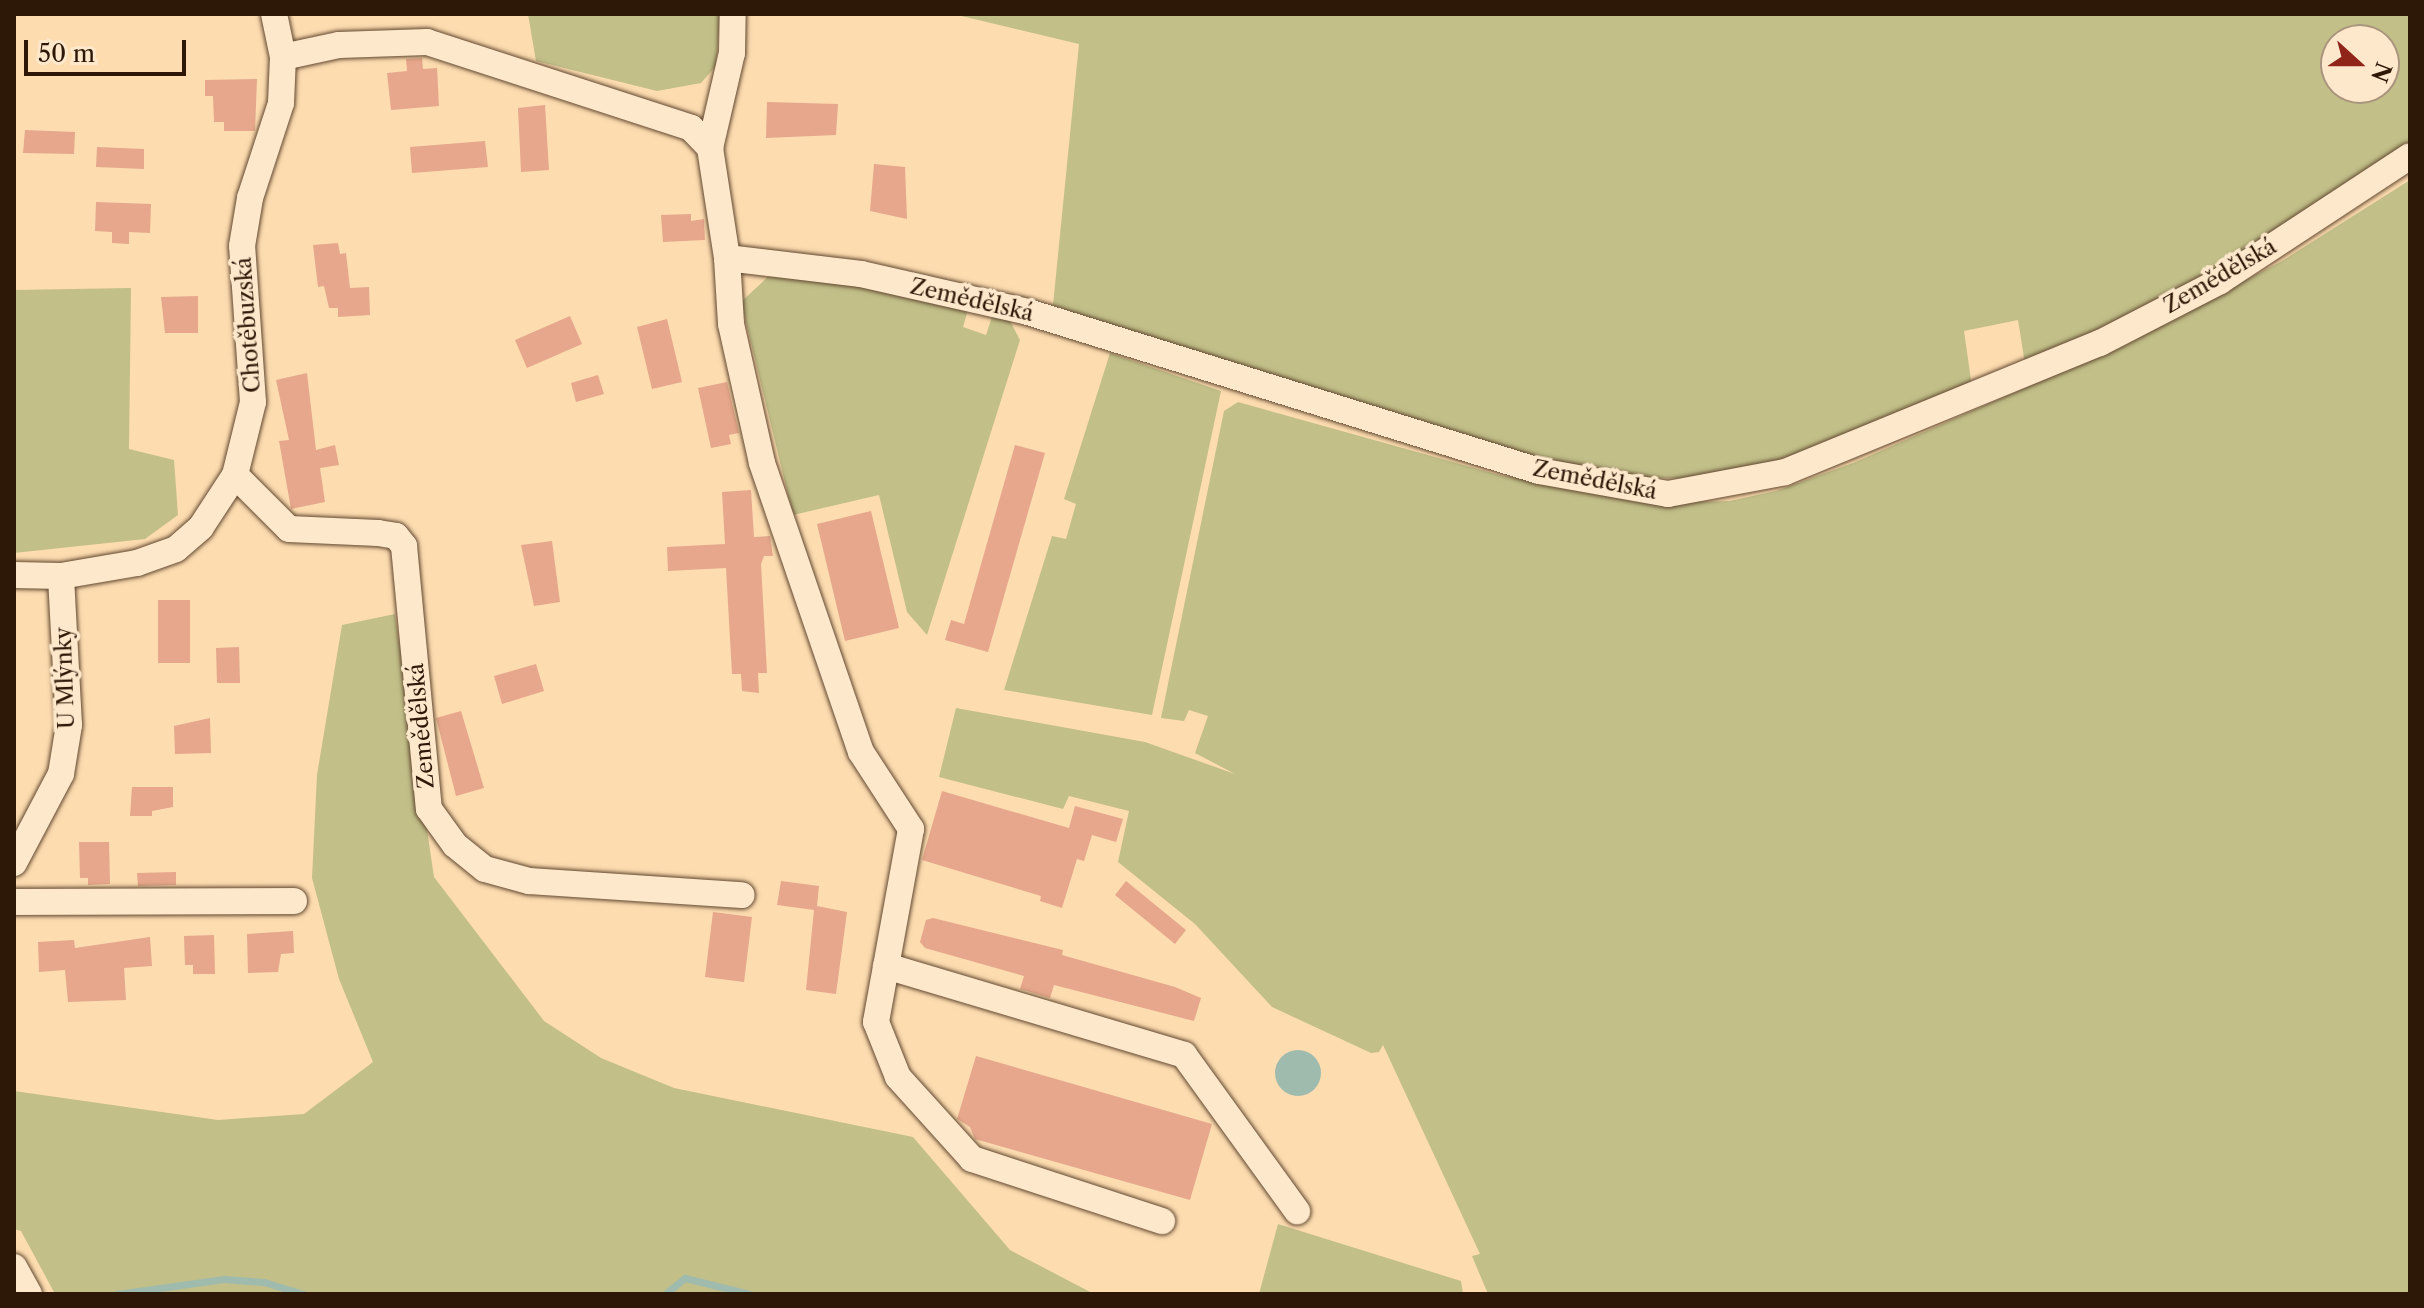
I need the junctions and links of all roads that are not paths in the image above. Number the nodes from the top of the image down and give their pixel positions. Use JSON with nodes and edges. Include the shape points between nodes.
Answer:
{"nodes":[{"id":1,"x":274,"y":14,"type":"edge"},
{"id":2,"x":733,"y":14,"type":"edge"},
{"id":3,"x":283,"y":57,"type":"junction"},
{"id":4,"x":710,"y":148,"type":"junction"},
{"id":5,"x":2410,"y":156,"type":"edge"},
{"id":6,"x":727,"y":258,"type":"junction"},
{"id":7,"x":235,"y":475,"type":"junction"},
{"id":8,"x":14,"y":575,"type":"edge"},
{"id":9,"x":61,"y":576,"type":"junction"},
{"id":10,"x":14,"y":863,"type":"edge"},
{"id":11,"x":742,"y":895,"type":"dead end"},
{"id":12,"x":294,"y":901,"type":"dead end"},
{"id":13,"x":14,"y":902,"type":"edge"},
{"id":14,"x":886,"y":966,"type":"junction"},
{"id":15,"x":1297,"y":1211,"type":"dead end"},
{"id":16,"x":1162,"y":1221,"type":"dead end"},
{"id":17,"x":14,"y":1267,"type":"edge"},
{"id":18,"x":29,"y":1294,"type":"edge"}],
"edges":[{"from":1,"to":3,"type":"street","name":"Chotěbuzská"},
{"from":2,"to":4,"type":"street","via":[[732,53]]},
{"from":3,"to":4,"type":"street","via":[[339,45],[427,42],[691,128]]},
{"from":3,"to":7,"type":"street","name":"Chotěbuzská","via":[[281,103],[250,198],[242,246],[253,402]]},
{"from":4,"to":6,"type":"street"},
{"from":5,"to":6,"type":"street","name":"Zemědělská","via":[[2220,281],[2100,343],[1785,472],[1668,494],[1539,471],[1028,312],[861,274]]},
{"from":6,"to":14,"type":"street","via":[[731,324],[762,463],[861,752],[911,829]]},
{"from":7,"to":9,"type":"street","name":"Chotěbuzská","via":[[201,527],[176,549],[137,563]]},
{"from":7,"to":11,"type":"street","name":"Zemědělská","via":[[289,529],[378,533],[396,536],[404,546],[429,809],[455,845],[485,869],[529,881]]},
{"from":8,"to":9,"type":"street","name":"Chotěbuzská"},
{"from":9,"to":10,"type":"street","name":"U Mlýnky","via":[[69,725],[61,774]]},
{"from":12,"to":13,"type":"street"},
{"from":14,"to":15,"type":"street","via":[[1184,1055]]},
{"from":14,"to":16,"type":"street","via":[[876,1022],[898,1077],[972,1159]]},
{"from":17,"to":18,"type":"street"}]}
